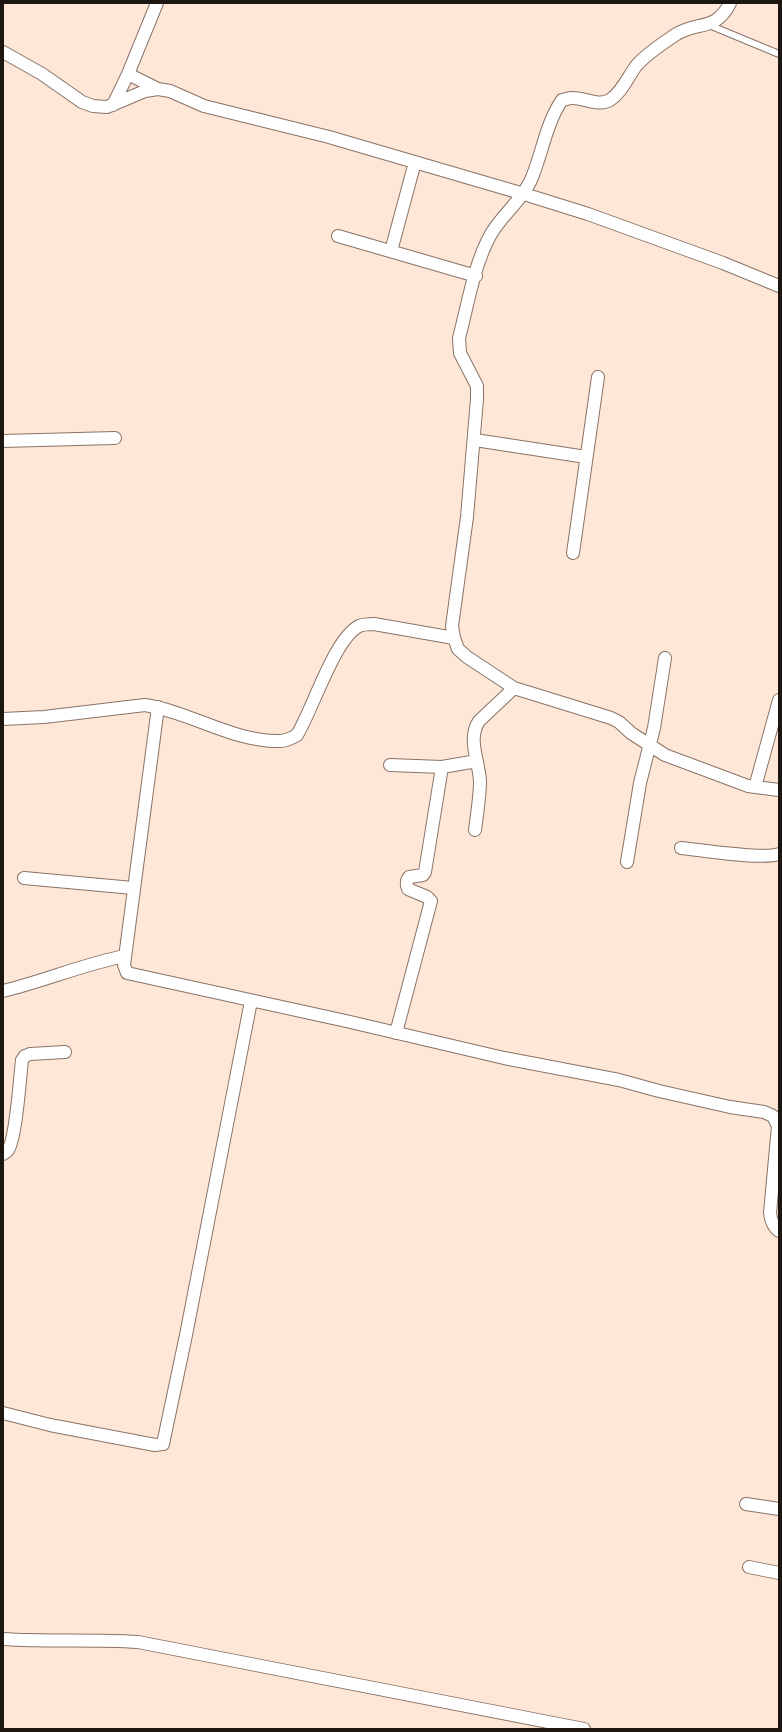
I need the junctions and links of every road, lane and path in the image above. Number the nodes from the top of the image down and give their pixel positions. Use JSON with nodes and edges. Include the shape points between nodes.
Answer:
{"nodes":[{"id":1,"x":157,"y":3,"type":"edge"},
{"id":2,"x":730,"y":3,"type":"edge"},
{"id":3,"x":707,"y":24,"type":"junction"},
{"id":4,"x":3,"y":52,"type":"edge"},
{"id":5,"x":779,"y":54,"type":"edge"},
{"id":6,"x":128,"y":74,"type":"junction"},
{"id":7,"x":158,"y":89,"type":"junction"},
{"id":8,"x":113,"y":105,"type":"junction"},
{"id":9,"x":415,"y":162,"type":"junction"},
{"id":10,"x":524,"y":194,"type":"junction"},
{"id":11,"x":338,"y":236,"type":"dead end"},
{"id":12,"x":391,"y":251,"type":"junction"},
{"id":13,"x":476,"y":276,"type":"junction"},
{"id":14,"x":779,"y":286,"type":"edge"},
{"id":15,"x":598,"y":376,"type":"dead end"},
{"id":16,"x":115,"y":438,"type":"dead end"},
{"id":17,"x":475,"y":440,"type":"junction"},
{"id":18,"x":3,"y":441,"type":"edge"},
{"id":19,"x":586,"y":457,"type":"junction"},
{"id":20,"x":573,"y":553,"type":"dead end"},
{"id":21,"x":454,"y":638,"type":"junction"},
{"id":22,"x":665,"y":658,"type":"dead end"},
{"id":23,"x":514,"y":688,"type":"junction"},
{"id":24,"x":779,"y":700,"type":"edge"},
{"id":25,"x":158,"y":707,"type":"junction"},
{"id":26,"x":3,"y":719,"type":"edge"},
{"id":27,"x":775,"y":727,"type":"edge"},
{"id":28,"x":650,"y":745,"type":"junction"},
{"id":29,"x":477,"y":761,"type":"junction"},
{"id":30,"x":390,"y":765,"type":"dead end"},
{"id":31,"x":442,"y":768,"type":"junction"},
{"id":32,"x":756,"y":787,"type":"junction"},
{"id":33,"x":779,"y":790,"type":"edge"},
{"id":34,"x":475,"y":830,"type":"dead end"},
{"id":35,"x":682,"y":848,"type":"dead end"},
{"id":36,"x":779,"y":854,"type":"edge"},
{"id":37,"x":627,"y":862,"type":"dead end"},
{"id":38,"x":24,"y":878,"type":"dead end"},
{"id":39,"x":134,"y":888,"type":"junction"},
{"id":40,"x":125,"y":956,"type":"junction"},
{"id":41,"x":3,"y":991,"type":"edge"},
{"id":42,"x":251,"y":1001,"type":"junction"},
{"id":43,"x":396,"y":1032,"type":"junction"},
{"id":44,"x":65,"y":1052,"type":"dead end"},
{"id":45,"x":3,"y":1154,"type":"edge"},
{"id":46,"x":779,"y":1232,"type":"edge"},
{"id":47,"x":3,"y":1413,"type":"edge"},
{"id":48,"x":746,"y":1504,"type":"dead end"},
{"id":49,"x":779,"y":1509,"type":"edge"},
{"id":50,"x":749,"y":1567,"type":"dead end"},
{"id":51,"x":779,"y":1573,"type":"edge"},
{"id":52,"x":3,"y":1639,"type":"edge"},
{"id":53,"x":584,"y":1729,"type":"edge"}],
"edges":[{"from":1,"to":6,"type":"street"},
{"from":2,"to":3,"type":"street","via":[[717,22]]},
{"from":3,"to":5,"type":"lane"},
{"from":3,"to":10,"type":"street","via":[[677,34],[656,48],[637,65],[617,94],[609,101],[572,98],[562,100],[555,111]]},
{"from":4,"to":8,"type":"street","via":[[42,74],[82,102],[93,106]]},
{"from":6,"to":7,"type":"street"},
{"from":6,"to":8,"type":"street"},
{"from":7,"to":8,"type":"street","via":[[145,91]]},
{"from":7,"to":9,"type":"street","via":[[170,91],[204,106],[329,137]]},
{"from":9,"to":10,"type":"street"},
{"from":9,"to":12,"type":"street"},
{"from":10,"to":13,"type":"street","via":[[506,212],[492,233],[483,250]]},
{"from":10,"to":14,"type":"street","via":[[708,257]]},
{"from":11,"to":12,"type":"street"},
{"from":12,"to":13,"type":"street"},
{"from":13,"to":17,"type":"street","via":[[459,338],[460,352],[477,386]]},
{"from":15,"to":19,"type":"street"},
{"from":16,"to":18,"type":"street"},
{"from":17,"to":19,"type":"street"},
{"from":17,"to":21,"type":"street","via":[[452,626]]},
{"from":19,"to":20,"type":"street"},
{"from":21,"to":23,"type":"street","via":[[458,648],[467,657]]},
{"from":21,"to":25,"type":"street","via":[[374,624],[358,627],[347,636],[326,672],[297,735],[281,742],[215,727]]},
{"from":22,"to":28,"type":"street"},
{"from":23,"to":28,"type":"street","via":[[611,718]]},
{"from":23,"to":29,"type":"street","via":[[475,727],[473,737]]},
{"from":24,"to":27,"type":"street"},
{"from":25,"to":26,"type":"street","via":[[145,705],[44,717]]},
{"from":25,"to":39,"type":"street"},
{"from":27,"to":32,"type":"street"},
{"from":28,"to":32,"type":"street","via":[[665,755]]},
{"from":28,"to":37,"type":"street","via":[[640,784]]},
{"from":29,"to":31,"type":"street"},
{"from":29,"to":34,"type":"street","via":[[480,780]]},
{"from":30,"to":31,"type":"street"},
{"from":31,"to":43,"type":"street","via":[[425,872],[423,875],[410,877],[406,885],[408,889],[431,901]]},
{"from":32,"to":33,"type":"street"},
{"from":35,"to":36,"type":"street","via":[[757,856]]},
{"from":38,"to":39,"type":"street"},
{"from":39,"to":40,"type":"street"},
{"from":40,"to":41,"type":"street"},
{"from":40,"to":42,"type":"street","via":[[124,965],[127,973]]},
{"from":42,"to":43,"type":"street"},
{"from":42,"to":47,"type":"street","via":[[163,1444],[155,1445],[50,1425]]},
{"from":43,"to":46,"type":"street","via":[[773,1116],[778,1126],[770,1213],[775,1229]]},
{"from":44,"to":45,"type":"street","via":[[30,1054],[22,1060],[16,1117],[10,1146]]},
{"from":48,"to":49,"type":"street"},
{"from":50,"to":51,"type":"street"},
{"from":52,"to":53,"type":"street","via":[[138,1642]]}]}
